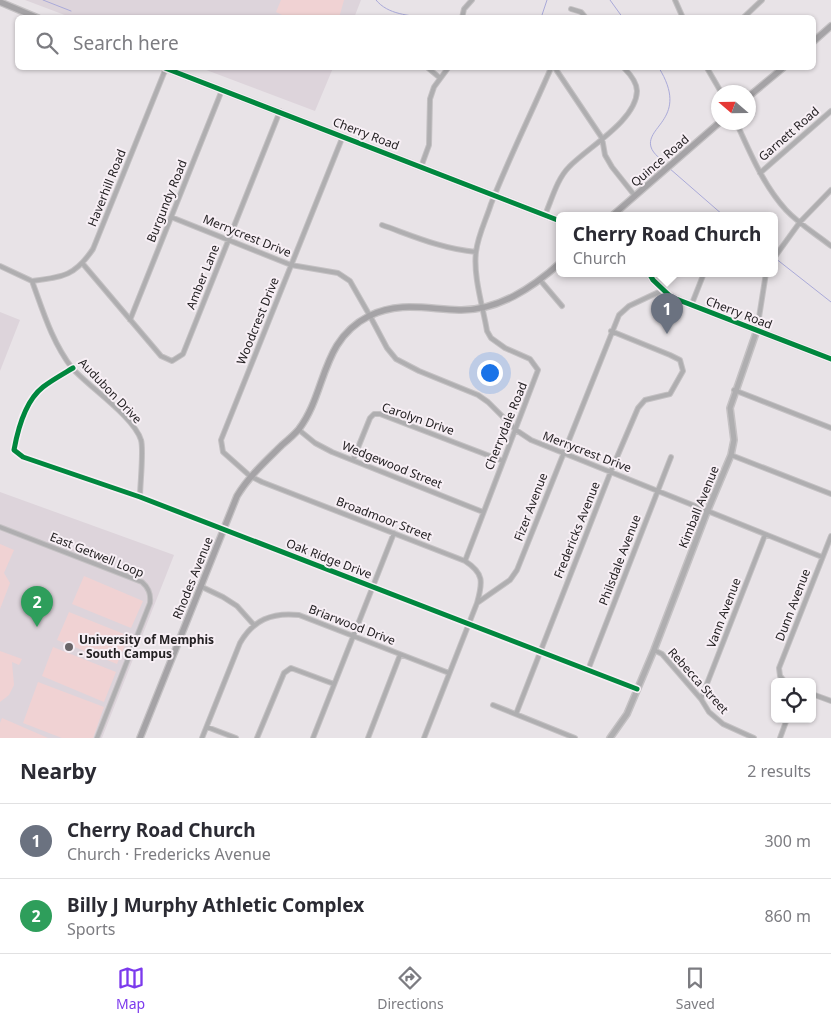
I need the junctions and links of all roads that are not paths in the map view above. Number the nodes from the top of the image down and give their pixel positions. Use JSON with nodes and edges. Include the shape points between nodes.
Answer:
{"nodes":[{"id":1,"x":472,"y":0,"type":"edge"},
{"id":2,"x":675,"y":0,"type":"edge"},
{"id":3,"x":751,"y":0,"type":"edge"},
{"id":4,"x":762,"y":0,"type":"edge"},
{"id":5,"x":0,"y":2,"type":"edge"},
{"id":6,"x":756,"y":5,"type":"junction"},
{"id":7,"x":571,"y":9,"type":"dead end"},
{"id":8,"x":31,"y":15,"type":"edge"},
{"id":9,"x":463,"y":15,"type":"edge"},
{"id":10,"x":584,"y":15,"type":"edge"},
{"id":11,"x":682,"y":15,"type":"edge"},
{"id":12,"x":746,"y":15,"type":"edge"},
{"id":13,"x":831,"y":26,"type":"edge"},
{"id":14,"x":816,"y":39,"type":"edge"},
{"id":15,"x":164,"y":70,"type":"edge"},
{"id":16,"x":170,"y":70,"type":"edge"},
{"id":17,"x":430,"y":70,"type":"edge"},
{"id":18,"x":446,"y":70,"type":"edge"},
{"id":19,"x":552,"y":70,"type":"edge"},
{"id":20,"x":554,"y":70,"type":"edge"},
{"id":21,"x":626,"y":70,"type":"edge"},
{"id":22,"x":708,"y":70,"type":"edge"},
{"id":23,"x":781,"y":70,"type":"edge"},
{"id":24,"x":440,"y":78,"type":"junction"},
{"id":25,"x":716,"y":85,"type":"edge"},
{"id":26,"x":222,"y":89,"type":"junction"},
{"id":27,"x":756,"y":90,"type":"edge"},
{"id":28,"x":280,"y":111,"type":"junction"},
{"id":29,"x":831,"y":111,"type":"edge"},
{"id":30,"x":711,"y":130,"type":"edge"},
{"id":31,"x":740,"y":130,"type":"edge"},
{"id":32,"x":343,"y":136,"type":"junction"},
{"id":33,"x":602,"y":138,"type":"junction"},
{"id":34,"x":421,"y":167,"type":"junction"},
{"id":35,"x":760,"y":173,"type":"junction"},
{"id":36,"x":831,"y":190,"type":"edge"},
{"id":37,"x":495,"y":195,"type":"junction"},
{"id":38,"x":635,"y":196,"type":"junction"},
{"id":39,"x":617,"y":212,"type":"edge"},
{"id":40,"x":545,"y":215,"type":"junction"},
{"id":41,"x":171,"y":217,"type":"junction"},
{"id":42,"x":556,"y":219,"type":"edge"},
{"id":43,"x":800,"y":222,"type":"junction"},
{"id":44,"x":382,"y":225,"type":"dead end"},
{"id":45,"x":229,"y":240,"type":"junction"},
{"id":46,"x":831,"y":246,"type":"edge"},
{"id":47,"x":476,"y":252,"type":"junction"},
{"id":48,"x":778,"y":253,"type":"edge"},
{"id":49,"x":83,"y":264,"type":"junction"},
{"id":50,"x":291,"y":265,"type":"junction"},
{"id":51,"x":0,"y":266,"type":"edge"},
{"id":52,"x":556,"y":266,"type":"edge"},
{"id":53,"x":652,"y":277,"type":"edge"},
{"id":54,"x":702,"y":277,"type":"edge"},
{"id":55,"x":765,"y":277,"type":"edge"},
{"id":56,"x":540,"y":280,"type":"junction"},
{"id":57,"x":32,"y":281,"type":"junction"},
{"id":58,"x":663,"y":290,"type":"junction"},
{"id":59,"x":562,"y":306,"type":"dead end"},
{"id":60,"x":691,"y":306,"type":"junction"},
{"id":61,"x":483,"y":307,"type":"junction"},
{"id":62,"x":370,"y":316,"type":"junction"},
{"id":63,"x":130,"y":320,"type":"junction"},
{"id":64,"x":757,"y":330,"type":"junction"},
{"id":65,"x":611,"y":331,"type":"junction"},
{"id":66,"x":831,"y":359,"type":"edge"},
{"id":67,"x":73,"y":368,"type":"junction"},
{"id":68,"x":734,"y":390,"type":"junction"},
{"id":69,"x":831,"y":428,"type":"edge"},
{"id":70,"x":299,"y":430,"type":"junction"},
{"id":71,"x":516,"y":430,"type":"junction"},
{"id":72,"x":563,"y":453,"type":"junction"},
{"id":73,"x":732,"y":455,"type":"junction"},
{"id":74,"x":671,"y":457,"type":"dead end"},
{"id":75,"x":353,"y":460,"type":"junction"},
{"id":76,"x":503,"y":461,"type":"junction"},
{"id":77,"x":611,"y":471,"type":"junction"},
{"id":78,"x":250,"y":476,"type":"junction"},
{"id":79,"x":658,"y":491,"type":"junction"},
{"id":80,"x":831,"y":494,"type":"edge"},
{"id":81,"x":140,"y":497,"type":"junction"},
{"id":82,"x":483,"y":512,"type":"junction"},
{"id":83,"x":707,"y":512,"type":"junction"},
{"id":84,"x":0,"y":527,"type":"edge"},
{"id":85,"x":224,"y":529,"type":"junction"},
{"id":86,"x":394,"y":534,"type":"junction"},
{"id":87,"x":765,"y":535,"type":"junction"},
{"id":88,"x":831,"y":536,"type":"edge"},
{"id":89,"x":822,"y":557,"type":"junction"},
{"id":90,"x":465,"y":561,"type":"junction"},
{"id":91,"x":200,"y":586,"type":"junction"},
{"id":92,"x":373,"y":587,"type":"junction"},
{"id":93,"x":477,"y":602,"type":"junction"},
{"id":94,"x":469,"y":623,"type":"junction"},
{"id":95,"x":254,"y":625,"type":"junction"},
{"id":96,"x":352,"y":635,"type":"junction"},
{"id":97,"x":654,"y":650,"type":"junction"},
{"id":98,"x":540,"y":652,"type":"junction"},
{"id":99,"x":400,"y":655,"type":"junction"},
{"id":100,"x":588,"y":670,"type":"junction"},
{"id":101,"x":449,"y":673,"type":"junction"},
{"id":102,"x":782,"y":678,"type":"edge"},
{"id":103,"x":334,"y":684,"type":"junction"},
{"id":104,"x":637,"y":689,"type":"junction"},
{"id":105,"x":816,"y":695,"type":"edge"},
{"id":106,"x":701,"y":699,"type":"junction"},
{"id":107,"x":831,"y":701,"type":"edge"},
{"id":108,"x":493,"y":704,"type":"dead end"},
{"id":109,"x":516,"y":714,"type":"junction"},
{"id":110,"x":786,"y":723,"type":"edge"},
{"id":111,"x":207,"y":727,"type":"junction"},
{"id":112,"x":98,"y":738,"type":"edge"},
{"id":113,"x":140,"y":738,"type":"edge"},
{"id":114,"x":202,"y":738,"type":"edge"},
{"id":115,"x":236,"y":738,"type":"edge"},
{"id":116,"x":258,"y":738,"type":"edge"},
{"id":117,"x":313,"y":738,"type":"edge"},
{"id":118,"x":368,"y":738,"type":"edge"},
{"id":119,"x":424,"y":738,"type":"edge"},
{"id":120,"x":576,"y":738,"type":"edge"},
{"id":121,"x":610,"y":738,"type":"edge"},
{"id":122,"x":754,"y":738,"type":"edge"},
{"id":123,"x":780,"y":738,"type":"edge"}],
"edges":[{"from":1,"to":9,"type":"street"},
{"from":2,"to":11,"type":"street"},
{"from":3,"to":6,"type":"street"},
{"from":4,"to":6,"type":"street"},
{"from":5,"to":8,"type":"main road"},
{"from":6,"to":12,"type":"street"},
{"from":7,"to":10,"type":"street"},
{"from":13,"to":14,"type":"main road"},
{"from":15,"to":49,"type":"street","name":"Haverhill Road","via":[[93,249]]},
{"from":16,"to":26,"type":"main road","name":"Cherry Road"},
{"from":17,"to":24,"type":"street"},
{"from":18,"to":24,"type":"street"},
{"from":19,"to":37,"type":"street","name":"Cherrydale Road","via":[[513,148]]},
{"from":20,"to":33,"type":"street"},
{"from":21,"to":33,"type":"street","via":[[635,82],[637,91],[633,107]]},
{"from":22,"to":25,"type":"street"},
{"from":23,"to":27,"type":"main road"},
{"from":24,"to":34,"type":"street","via":[[430,99],[429,145]]},
{"from":26,"to":28,"type":"main road","name":"Cherry Road"},
{"from":26,"to":41,"type":"street","name":"Burgundy Road"},
{"from":28,"to":32,"type":"main road","name":"Cherry Road"},
{"from":28,"to":45,"type":"street","name":"Amber Lane"},
{"from":29,"to":35,"type":"street","name":"Garnett Road"},
{"from":30,"to":38,"type":"main road","name":"Quince Road"},
{"from":31,"to":35,"type":"street"},
{"from":32,"to":34,"type":"main road","name":"Cherry Road"},
{"from":32,"to":50,"type":"street","name":"Woodcrest Drive"},
{"from":33,"to":38,"type":"street","via":[[608,161]]},
{"from":33,"to":40,"type":"street","via":[[562,174]]},
{"from":34,"to":37,"type":"main road","name":"Cherry Road"},
{"from":35,"to":43,"type":"street","via":[[781,204]]},
{"from":36,"to":43,"type":"street"},
{"from":37,"to":40,"type":"main road","name":"Cherry Road"},
{"from":37,"to":47,"type":"street","name":"Cherrydale Road"},
{"from":38,"to":39,"type":"main road","name":"Quince Road"},
{"from":40,"to":42,"type":"main road","name":"Cherry Road"},
{"from":41,"to":45,"type":"street","name":"Merrycrest Drive"},
{"from":41,"to":63,"type":"street","name":"Burgundy Road"},
{"from":43,"to":46,"type":"street"},
{"from":43,"to":48,"type":"street"},
{"from":44,"to":47,"type":"street","via":[[439,246]]},
{"from":45,"to":50,"type":"street","name":"Merrycrest Drive"},
{"from":45,"to":63,"type":"street","name":"Amber Lane","via":[[183,354],[172,361],[161,356]]},
{"from":47,"to":61,"type":"street","name":"Cherrydale Road"},
{"from":49,"to":57,"type":"street","via":[[58,277]]},
{"from":49,"to":63,"type":"street"},
{"from":50,"to":62,"type":"street","name":"Merrycrest Drive","via":[[338,272],[350,281]]},
{"from":50,"to":78,"type":"street","name":"Woodcrest Drive","via":[[221,440],[223,452]]},
{"from":51,"to":57,"type":"street"},
{"from":52,"to":56,"type":"main road","name":"Rhodes Avenue"},
{"from":53,"to":58,"type":"main road","name":"Cherry Road"},
{"from":54,"to":60,"type":"street"},
{"from":55,"to":64,"type":"street","name":"Kimball Avenue"},
{"from":56,"to":59,"type":"street"},
{"from":56,"to":61,"type":"main road","name":"Rhodes Avenue","via":[[508,299]]},
{"from":57,"to":67,"type":"street","name":"Audubon Drive","via":[[46,322]]},
{"from":58,"to":60,"type":"main road","name":"Cherry Road"},
{"from":58,"to":65,"type":"street","name":"Fizer Avenue","via":[[629,306],[619,315]]},
{"from":60,"to":64,"type":"main road","name":"Cherry Road"},
{"from":61,"to":62,"type":"main road","name":"Rhodes Avenue","via":[[461,310],[411,306]]},
{"from":61,"to":71,"type":"street","name":"Cherrydale Road","via":[[491,338],[530,360],[538,370]]},
{"from":62,"to":70,"type":"main road","name":"Rhodes Avenue","via":[[344,336],[331,355]]},
{"from":62,"to":71,"type":"street","name":"Merrycrest Drive","via":[[386,348],[396,359],[478,395]]},
{"from":64,"to":66,"type":"main road","name":"Cherry Road"},
{"from":64,"to":68,"type":"street","name":"Kimball Avenue"},
{"from":65,"to":72,"type":"street","name":"Fizer Avenue"},
{"from":65,"to":77,"type":"street","name":"Fredericks Avenue","via":[[680,360],[683,371],[670,394],[645,400],[638,408]]},
{"from":67,"to":81,"type":"street","name":"Audubon Drive","via":[[134,426],[141,440]]},
{"from":67,"to":81,"type":"street","name":"Oak Ridge Drive","via":[[42,388],[30,401],[14,450],[23,457]]},
{"from":68,"to":69,"type":"street"},
{"from":68,"to":73,"type":"street","name":"Kimball Avenue","via":[[730,408],[734,440]]},
{"from":70,"to":75,"type":"street","name":"Wedgewood Street","via":[[315,442]]},
{"from":70,"to":78,"type":"main road","name":"Rhodes Avenue"},
{"from":71,"to":72,"type":"street","name":"Merrycrest Drive"},
{"from":71,"to":76,"type":"street","name":"Cherrydale Road"},
{"from":72,"to":77,"type":"street","name":"Merrycrest Drive"},
{"from":72,"to":93,"type":"street","name":"Fizer Avenue","via":[[517,570],[510,580]]},
{"from":73,"to":80,"type":"street"},
{"from":73,"to":83,"type":"street","name":"Kimball Avenue"},
{"from":74,"to":79,"type":"street","name":"Philsdale Avenue"},
{"from":75,"to":76,"type":"street","name":"Carolyn Drive","via":[[370,418],[380,414]]},
{"from":75,"to":82,"type":"street","name":"Wedgewood Street"},
{"from":76,"to":82,"type":"street","name":"Cherrydale Road"},
{"from":77,"to":79,"type":"street","name":"Merrycrest Drive"},
{"from":77,"to":98,"type":"street","name":"Fredericks Avenue"},
{"from":78,"to":85,"type":"main road","name":"Rhodes Avenue","via":[[237,496]]},
{"from":78,"to":86,"type":"street","name":"Broadmoor Street"},
{"from":79,"to":83,"type":"street","name":"Merrycrest Drive"},
{"from":79,"to":100,"type":"street","name":"Philsdale Avenue"},
{"from":81,"to":85,"type":"street","name":"Oak Ridge Drive"},
{"from":82,"to":90,"type":"street","name":"Cherrydale Road"},
{"from":83,"to":87,"type":"street","name":"Merrycrest Drive"},
{"from":83,"to":97,"type":"street","name":"Kimball Avenue"},
{"from":84,"to":112,"type":"street","name":"East Getwell Loop","via":[[142,582],[149,590],[150,603]]},
{"from":85,"to":91,"type":"main road","name":"Rhodes Avenue"},
{"from":85,"to":92,"type":"street","name":"Oak Ridge Drive"},
{"from":86,"to":90,"type":"street","name":"Broadmoor Street"},
{"from":86,"to":92,"type":"street"},
{"from":87,"to":89,"type":"street","name":"Merrycrest Drive"},
{"from":87,"to":106,"type":"street","name":"Vann Avenue"},
{"from":88,"to":89,"type":"street","name":"Dunn Avenue"},
{"from":89,"to":102,"type":"street","name":"Dunn Avenue","via":[[779,668]]},
{"from":90,"to":93,"type":"street","name":"Broadmoor Street","via":[[480,575],[481,589]]},
{"from":91,"to":95,"type":"street","via":[[237,606]]},
{"from":91,"to":113,"type":"main road","name":"Rhodes Avenue"},
{"from":92,"to":94,"type":"street","name":"Oak Ridge Drive"},
{"from":92,"to":96,"type":"street"},
{"from":93,"to":94,"type":"street"},
{"from":94,"to":98,"type":"street","name":"Oak Ridge Drive"},
{"from":94,"to":101,"type":"street"},
{"from":95,"to":96,"type":"street","name":"Briarwood Drive","via":[[270,616],[285,613]]},
{"from":95,"to":111,"type":"street","via":[[240,643]]},
{"from":96,"to":99,"type":"street","name":"Briarwood Drive"},
{"from":96,"to":103,"type":"street"},
{"from":97,"to":104,"type":"street","name":"Kimball Avenue"},
{"from":97,"to":106,"type":"street","name":"Rebecca Street","via":[[662,654]]},
{"from":98,"to":100,"type":"street","name":"Oak Ridge Drive"},
{"from":98,"to":109,"type":"street","name":"Fredericks Avenue"},
{"from":99,"to":101,"type":"street","name":"Briarwood Drive"},
{"from":99,"to":118,"type":"street"},
{"from":100,"to":104,"type":"street","name":"Oak Ridge Drive"},
{"from":101,"to":119,"type":"street"},
{"from":103,"to":116,"type":"street","via":[[291,668],[284,673]]},
{"from":103,"to":117,"type":"street"},
{"from":104,"to":121,"type":"street","name":"Kimball Avenue","via":[[627,714]]},
{"from":105,"to":107,"type":"street"},
{"from":106,"to":122,"type":"street","name":"Rebecca Street","via":[[709,712],[723,724]]},
{"from":108,"to":109,"type":"street"},
{"from":109,"to":120,"type":"street"},
{"from":110,"to":123,"type":"street"},
{"from":111,"to":114,"type":"street"},
{"from":111,"to":115,"type":"street"}]}
